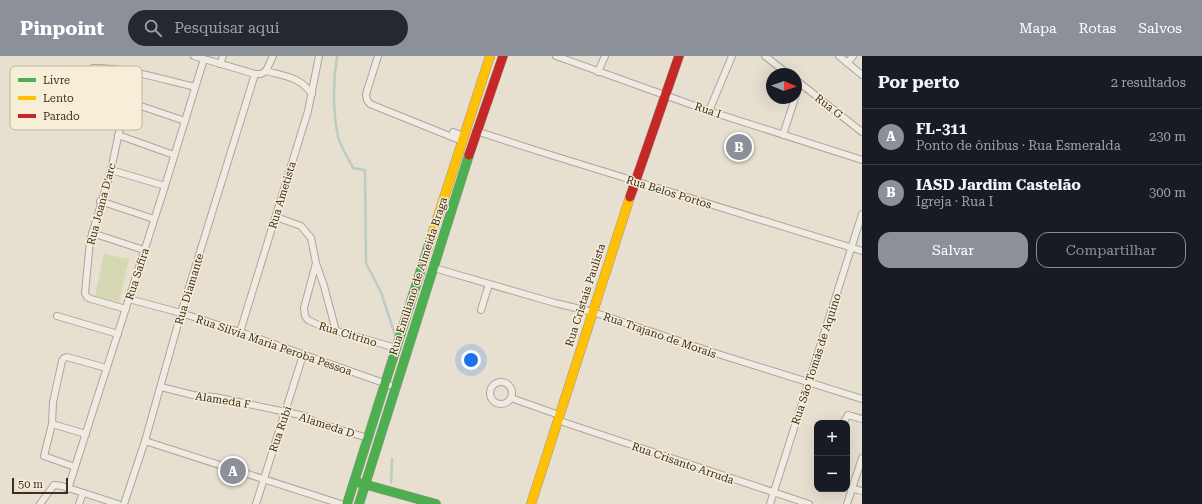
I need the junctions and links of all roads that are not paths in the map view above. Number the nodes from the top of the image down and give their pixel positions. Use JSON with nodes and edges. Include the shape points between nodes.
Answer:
{"nodes":[{"id":1,"x":194,"y":56,"type":"edge"},
{"id":2,"x":223,"y":56,"type":"edge"},
{"id":3,"x":273,"y":56,"type":"edge"},
{"id":4,"x":319,"y":56,"type":"edge"},
{"id":5,"x":378,"y":56,"type":"edge"},
{"id":6,"x":490,"y":56,"type":"edge"},
{"id":7,"x":502,"y":56,"type":"edge"},
{"id":8,"x":556,"y":56,"type":"edge"},
{"id":9,"x":605,"y":56,"type":"edge"},
{"id":10,"x":679,"y":56,"type":"edge"},
{"id":11,"x":732,"y":56,"type":"edge"},
{"id":12,"x":765,"y":56,"type":"edge"},
{"id":13,"x":839,"y":56,"type":"edge"},
{"id":14,"x":853,"y":56,"type":"edge"},
{"id":15,"x":204,"y":59,"type":"junction"},
{"id":16,"x":847,"y":63,"type":"junction"},
{"id":17,"x":220,"y":64,"type":"junction"},
{"id":18,"x":780,"y":68,"type":"edge"},
{"id":19,"x":598,"y":72,"type":"junction"},
{"id":20,"x":261,"y":73,"type":"junction"},
{"id":21,"x":142,"y":74,"type":"edge"},
{"id":22,"x":862,"y":75,"type":"edge"},
{"id":23,"x":802,"y":85,"type":"edge"},
{"id":24,"x":195,"y":87,"type":"junction"},
{"id":25,"x":312,"y":94,"type":"junction"},
{"id":26,"x":665,"y":95,"type":"junction"},
{"id":27,"x":794,"y":104,"type":"edge"},
{"id":28,"x":142,"y":106,"type":"edge"},
{"id":29,"x":709,"y":111,"type":"junction"},
{"id":30,"x":185,"y":121,"type":"junction"},
{"id":31,"x":119,"y":130,"type":"edge"},
{"id":32,"x":476,"y":131,"type":"junction"},
{"id":33,"x":453,"y":132,"type":"dead end"},
{"id":34,"x":862,"y":132,"type":"edge"},
{"id":35,"x":783,"y":134,"type":"junction"},
{"id":36,"x":118,"y":135,"type":"junction"},
{"id":37,"x":463,"y":139,"type":"junction"},
{"id":38,"x":174,"y":154,"type":"junction"},
{"id":39,"x":862,"y":160,"type":"edge"},
{"id":40,"x":110,"y":170,"type":"junction"},
{"id":41,"x":635,"y":181,"type":"junction"},
{"id":42,"x":165,"y":186,"type":"junction"},
{"id":43,"x":100,"y":201,"type":"junction"},
{"id":44,"x":862,"y":214,"type":"edge"},
{"id":45,"x":276,"y":216,"type":"junction"},
{"id":46,"x":154,"y":219,"type":"junction"},
{"id":47,"x":92,"y":233,"type":"junction"},
{"id":48,"x":852,"y":248,"type":"junction"},
{"id":49,"x":144,"y":250,"type":"junction"},
{"id":50,"x":862,"y":251,"type":"edge"},
{"id":51,"x":316,"y":264,"type":"junction"},
{"id":52,"x":434,"y":268,"type":"junction"},
{"id":53,"x":489,"y":284,"type":"junction"},
{"id":54,"x":129,"y":299,"type":"junction"},
{"id":55,"x":126,"y":309,"type":"junction"},
{"id":56,"x":481,"y":310,"type":"dead end"},
{"id":57,"x":593,"y":312,"type":"junction"},
{"id":58,"x":181,"y":313,"type":"junction"},
{"id":59,"x":58,"y":316,"type":"dead end"},
{"id":60,"x":336,"y":331,"type":"junction"},
{"id":61,"x":240,"y":332,"type":"junction"},
{"id":62,"x":118,"y":334,"type":"junction"},
{"id":63,"x":396,"y":348,"type":"junction"},
{"id":64,"x":304,"y":355,"type":"junction"},
{"id":65,"x":106,"y":368,"type":"junction"},
{"id":66,"x":809,"y":382,"type":"junction"},
{"id":67,"x":385,"y":384,"type":"junction"},
{"id":68,"x":161,"y":387,"type":"junction"},
{"id":69,"x":395,"y":387,"type":"junction"},
{"id":70,"x":511,"y":398,"type":"dead end"},
{"id":71,"x":862,"y":399,"type":"edge"},
{"id":72,"x":286,"y":412,"type":"junction"},
{"id":73,"x":558,"y":417,"type":"junction"},
{"id":74,"x":862,"y":418,"type":"edge"},
{"id":75,"x":845,"y":420,"type":"edge"},
{"id":76,"x":52,"y":424,"type":"junction"},
{"id":77,"x":86,"y":434,"type":"junction"},
{"id":78,"x":368,"y":438,"type":"junction"},
{"id":79,"x":145,"y":441,"type":"junction"},
{"id":80,"x":862,"y":458,"type":"edge"},
{"id":81,"x":75,"y":467,"type":"junction"},
{"id":82,"x":263,"y":479,"type":"junction"},
{"id":83,"x":355,"y":481,"type":"junction"},
{"id":84,"x":366,"y":485,"type":"junction"},
{"id":85,"x":850,"y":486,"type":"edge"},
{"id":86,"x":850,"y":488,"type":"edge"},
{"id":87,"x":68,"y":489,"type":"junction"},
{"id":88,"x":862,"y":491,"type":"edge"},
{"id":89,"x":848,"y":492,"type":"edge"},
{"id":90,"x":83,"y":493,"type":"junction"},
{"id":91,"x":774,"y":493,"type":"junction"},
{"id":92,"x":40,"y":504,"type":"edge"},
{"id":93,"x":79,"y":504,"type":"edge"},
{"id":94,"x":118,"y":504,"type":"edge"},
{"id":95,"x":124,"y":504,"type":"edge"},
{"id":96,"x":256,"y":504,"type":"edge"},
{"id":97,"x":340,"y":504,"type":"edge"},
{"id":98,"x":347,"y":504,"type":"edge"},
{"id":99,"x":359,"y":504,"type":"edge"},
{"id":100,"x":436,"y":504,"type":"edge"},
{"id":101,"x":531,"y":504,"type":"edge"},
{"id":102,"x":770,"y":504,"type":"edge"},
{"id":103,"x":809,"y":504,"type":"edge"},
{"id":104,"x":847,"y":504,"type":"edge"}],
"edges":[{"from":1,"to":15,"type":"street"},
{"from":2,"to":17,"type":"street"},
{"from":3,"to":20,"type":"street","name":"Rua Diamante"},
{"from":4,"to":25,"type":"street","name":"Rua Ametista"},
{"from":5,"to":37,"type":"street","via":[[366,94],[370,104]]},
{"from":6,"to":37,"type":"street","name":"Rua Emíliano de Almeida Braga"},
{"from":7,"to":32,"type":"street","name":"Rua Emíliano de Almeida Braga"},
{"from":8,"to":19,"type":"street","name":"Rua I"},
{"from":9,"to":19,"type":"street"},
{"from":10,"to":26,"type":"street","name":"Rua Cristais Paulista"},
{"from":11,"to":29,"type":"street"},
{"from":12,"to":18,"type":"street"},
{"from":13,"to":16,"type":"street"},
{"from":14,"to":16,"type":"street"},
{"from":15,"to":17,"type":"street"},
{"from":15,"to":24,"type":"street","name":"Rua Safira"},
{"from":16,"to":22,"type":"street"},
{"from":17,"to":20,"type":"street"},
{"from":19,"to":26,"type":"street","name":"Rua I"},
{"from":20,"to":25,"type":"street","via":[[298,80]]},
{"from":20,"to":58,"type":"street","name":"Rua Diamante"},
{"from":21,"to":24,"type":"street"},
{"from":23,"to":34,"type":"street","name":"Rua G"},
{"from":24,"to":30,"type":"street","name":"Rua Safira"},
{"from":25,"to":45,"type":"street","name":"Rua Ametista"},
{"from":26,"to":29,"type":"street","name":"Rua I"},
{"from":26,"to":41,"type":"street","name":"Rua Cristais Paulista"},
{"from":27,"to":35,"type":"street"},
{"from":28,"to":30,"type":"street"},
{"from":29,"to":35,"type":"street","name":"Rua I"},
{"from":30,"to":38,"type":"street","name":"Rua Safira"},
{"from":31,"to":36,"type":"street","name":"Rua Joana D'arc"},
{"from":32,"to":41,"type":"street","name":"Rua Belos Portos"},
{"from":32,"to":52,"type":"street","name":"Rua Emíliano de Almeida Braga"},
{"from":33,"to":37,"type":"street"},
{"from":35,"to":39,"type":"street","name":"Rua I"},
{"from":36,"to":38,"type":"street"},
{"from":36,"to":40,"type":"street","name":"Rua Joana D'arc"},
{"from":37,"to":63,"type":"street","name":"Rua Emíliano de Almeida Braga"},
{"from":38,"to":42,"type":"street","name":"Rua Safira"},
{"from":40,"to":42,"type":"street"},
{"from":40,"to":43,"type":"street","name":"Rua Joana D'arc"},
{"from":41,"to":48,"type":"street","name":"Rua Belos Portos"},
{"from":41,"to":57,"type":"street","name":"Rua Cristais Paulista"},
{"from":42,"to":46,"type":"street","name":"Rua Safira"},
{"from":43,"to":46,"type":"street"},
{"from":43,"to":47,"type":"street","name":"Rua Joana D'arc"},
{"from":44,"to":48,"type":"street","name":"Rua São Tomás de Aquino"},
{"from":45,"to":51,"type":"street","name":"Rua Citrino","via":[[305,230],[311,238]]},
{"from":45,"to":61,"type":"street","name":"Rua Ametista"},
{"from":46,"to":49,"type":"street","name":"Rua Safira"},
{"from":47,"to":49,"type":"street"},
{"from":47,"to":55,"type":"street","name":"Rua Joana D'arc","via":[[85,293],[91,299]]},
{"from":48,"to":50,"type":"street","name":"Rua Belos Portos"},
{"from":48,"to":66,"type":"street","name":"Rua São Tomás de Aquino"},
{"from":49,"to":54,"type":"street","name":"Rua Safira"},
{"from":51,"to":60,"type":"street"},
{"from":51,"to":60,"type":"street","name":"Rua Citrino","via":[[304,312],[308,320]]},
{"from":52,"to":53,"type":"street","name":"Rua Trajano de Morais"},
{"from":52,"to":69,"type":"street","name":"Rua Emíliano de Almeida Braga"},
{"from":53,"to":56,"type":"street"},
{"from":53,"to":57,"type":"street","name":"Rua Trajano de Morais"},
{"from":54,"to":55,"type":"street","name":"Rua Safira"},
{"from":54,"to":58,"type":"street","name":"Rua Silvia Maria Peroba Pessoa"},
{"from":55,"to":62,"type":"street","name":"Rua Safira"},
{"from":57,"to":66,"type":"street","name":"Rua Trajano de Morais"},
{"from":57,"to":73,"type":"street","name":"Rua Cristais Paulista"},
{"from":58,"to":61,"type":"street","name":"Rua Silvia Maria Peroba Pessoa"},
{"from":58,"to":68,"type":"street","name":"Rua Diamante"},
{"from":59,"to":62,"type":"street"},
{"from":60,"to":63,"type":"street","name":"Rua Citrino"},
{"from":61,"to":64,"type":"street","name":"Rua Silvia Maria Peroba Pessoa"},
{"from":62,"to":65,"type":"street","name":"Rua Safira"},
{"from":63,"to":67,"type":"street","name":"Rua Emíliano de Almeida Braga"},
{"from":64,"to":67,"type":"street","name":"Rua Silvia Maria Peroba Pessoa"},
{"from":64,"to":72,"type":"street","name":"Rua Rubi"},
{"from":65,"to":76,"type":"street","via":[[64,358],[53,402]]},
{"from":65,"to":77,"type":"street","name":"Rua Safira"},
{"from":66,"to":71,"type":"street","name":"Rua Trajano de Morais"},
{"from":66,"to":91,"type":"street","name":"Rua São Tomás de Aquino"},
{"from":67,"to":69,"type":"street","name":"Rua Silvia Maria Peroba Pessoa"},
{"from":67,"to":78,"type":"street","name":"Rua Emíliano de Almeida Braga"},
{"from":68,"to":72,"type":"street","name":"Alameda F","via":[[193,396],[215,397]]},
{"from":68,"to":79,"type":"street","name":"Rua Diamante"},
{"from":69,"to":84,"type":"street","name":"Rua Emíliano de Almeida Braga"},
{"from":70,"to":73,"type":"street","name":"Rua Crisanto Arruda"},
{"from":72,"to":78,"type":"street","name":"Alameda D"},
{"from":72,"to":82,"type":"street","name":"Rua Rubi"},
{"from":73,"to":91,"type":"street","name":"Rua Crisanto Arruda"},
{"from":73,"to":101,"type":"street","name":"Rua Cristais Paulista"},
{"from":74,"to":75,"type":"street","via":[[848,415]]},
{"from":76,"to":77,"type":"street"},
{"from":76,"to":81,"type":"street","via":[[44,456]]},
{"from":77,"to":81,"type":"street","name":"Rua Safira"},
{"from":78,"to":83,"type":"street","name":"Rua Emíliano de Almeida Braga"},
{"from":79,"to":82,"type":"street"},
{"from":79,"to":95,"type":"street","name":"Rua Diamante"},
{"from":80,"to":85,"type":"street"},
{"from":81,"to":87,"type":"street","name":"Rua Safira"},
{"from":82,"to":96,"type":"street","name":"Rua Rubi"},
{"from":82,"to":97,"type":"street"},
{"from":83,"to":84,"type":"street"},
{"from":83,"to":98,"type":"street","name":"Rua Emíliano de Almeida Braga"},
{"from":84,"to":99,"type":"street","name":"Rua Emíliano de Almeida Braga"},
{"from":84,"to":100,"type":"street"},
{"from":86,"to":88,"type":"street"},
{"from":87,"to":90,"type":"street"},
{"from":87,"to":92,"type":"street","via":[[54,486]]},
{"from":89,"to":104,"type":"street"},
{"from":90,"to":93,"type":"street"},
{"from":90,"to":94,"type":"street"},
{"from":91,"to":102,"type":"street","name":"Rua São Tomás de Aquino"},
{"from":91,"to":103,"type":"street","name":"Rua Crisanto Arruda"}]}
